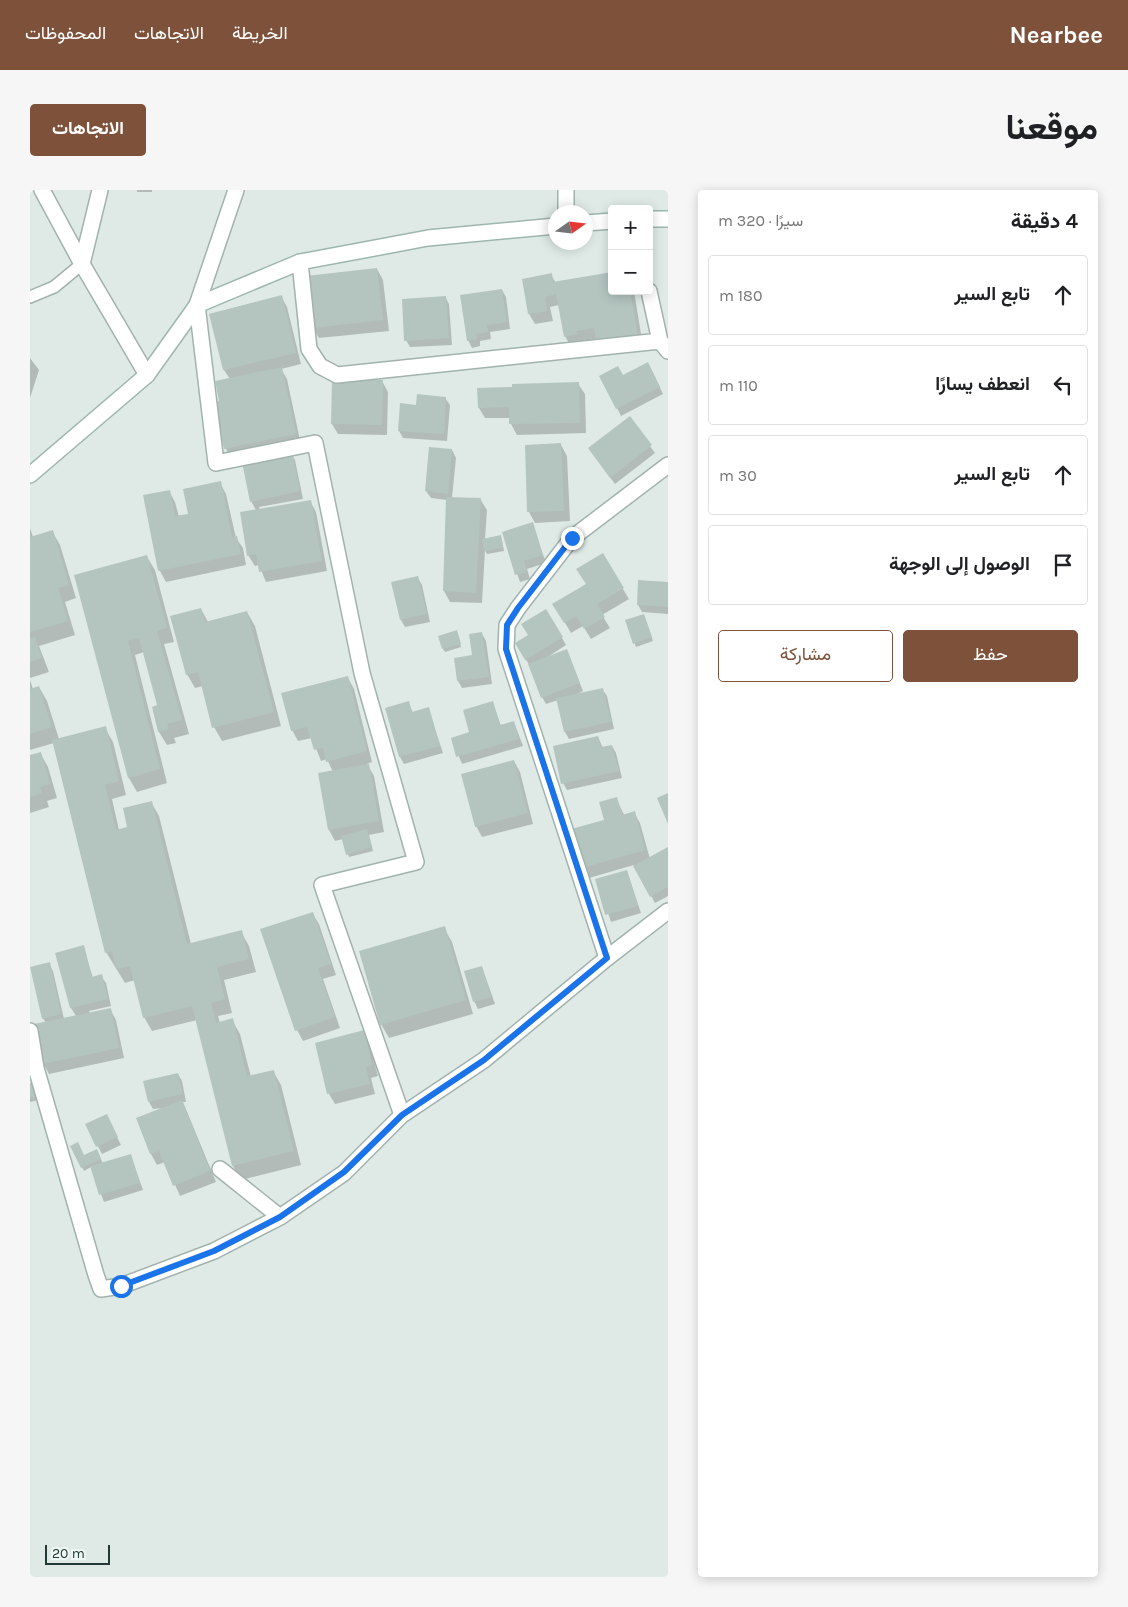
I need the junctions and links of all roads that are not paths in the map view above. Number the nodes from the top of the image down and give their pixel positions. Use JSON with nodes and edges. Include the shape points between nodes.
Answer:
{"nodes":[{"id":1,"x":42,"y":190,"type":"edge"},
{"id":2,"x":100,"y":190,"type":"edge"},
{"id":3,"x":236,"y":190,"type":"edge"},
{"id":4,"x":566,"y":190,"type":"edge"},
{"id":5,"x":566,"y":205,"type":"edge"},
{"id":6,"x":653,"y":219,"type":"edge"},
{"id":7,"x":668,"y":219,"type":"edge"},
{"id":8,"x":608,"y":221,"type":"edge"},
{"id":9,"x":593,"y":222,"type":"edge"},
{"id":10,"x":548,"y":227,"type":"edge"},
{"id":11,"x":300,"y":262,"type":"junction"},
{"id":12,"x":82,"y":264,"type":"junction"},
{"id":13,"x":650,"y":295,"type":"edge"},
{"id":14,"x":30,"y":297,"type":"edge"},
{"id":15,"x":197,"y":305,"type":"junction"},
{"id":16,"x":664,"y":346,"type":"edge"},
{"id":17,"x":147,"y":375,"type":"junction"},
{"id":18,"x":668,"y":465,"type":"edge"},
{"id":19,"x":30,"y":475,"type":"edge"},
{"id":20,"x":668,"y":912,"type":"edge"},
{"id":21,"x":607,"y":958,"type":"junction"},
{"id":22,"x":30,"y":1031,"type":"edge"},
{"id":23,"x":402,"y":1115,"type":"junction"},
{"id":24,"x":220,"y":1169,"type":"dead end"},
{"id":25,"x":280,"y":1217,"type":"junction"}],
"edges":[{"from":1,"to":12,"type":"street"},
{"from":2,"to":12,"type":"street"},
{"from":3,"to":15,"type":"street"},
{"from":4,"to":5,"type":"street"},
{"from":6,"to":7,"type":"street"},
{"from":8,"to":9,"type":"street"},
{"from":10,"to":11,"type":"street","via":[[428,238]]},
{"from":11,"to":15,"type":"street"},
{"from":11,"to":16,"type":"street","via":[[309,349],[320,366],[336,375]]},
{"from":12,"to":14,"type":"lane","via":[[54,287]]},
{"from":12,"to":17,"type":"street"},
{"from":13,"to":16,"type":"street"},
{"from":15,"to":17,"type":"street"},
{"from":15,"to":23,"type":"street","via":[[216,463],[315,443],[362,673],[416,862],[322,885]]},
{"from":17,"to":19,"type":"street"},
{"from":18,"to":21,"type":"street","via":[[572,538],[507,625],[506,649]]},
{"from":20,"to":21,"type":"street"},
{"from":21,"to":23,"type":"street","via":[[484,1060]]},
{"from":22,"to":25,"type":"street","via":[[36,1068],[101,1289],[121,1286],[214,1251]]},
{"from":23,"to":25,"type":"street","via":[[344,1172]]},
{"from":24,"to":25,"type":"street"}]}
